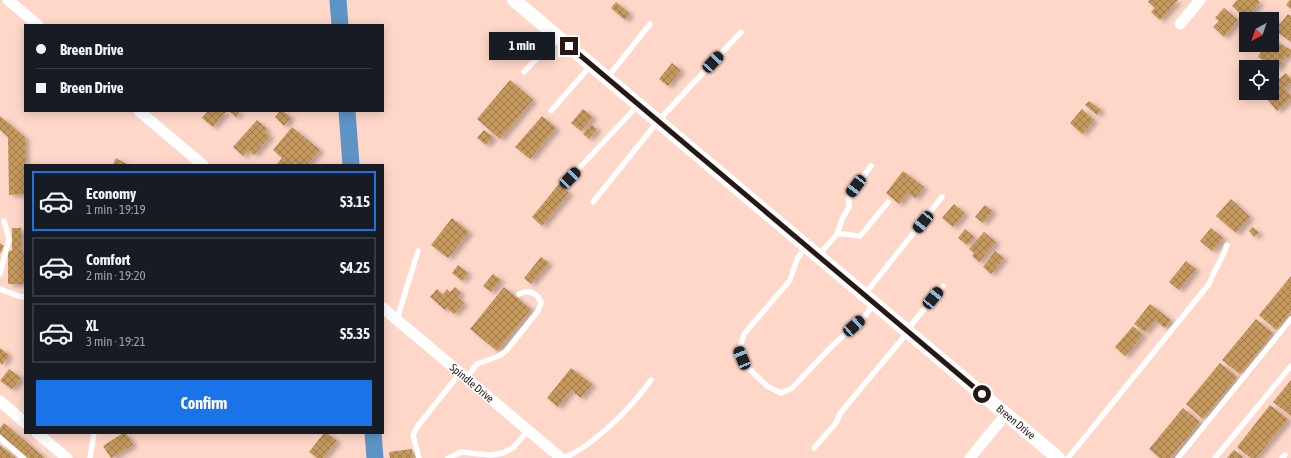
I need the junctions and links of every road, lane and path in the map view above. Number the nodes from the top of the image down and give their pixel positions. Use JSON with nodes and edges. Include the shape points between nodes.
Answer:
{"nodes":[{"id":1,"x":8,"y":0,"type":"edge"},
{"id":2,"x":514,"y":0,"type":"edge"},
{"id":3,"x":1200,"y":0,"type":"edge"},
{"id":4,"x":37,"y":24,"type":"edge"},
{"id":5,"x":650,"y":24,"type":"dead end"},
{"id":6,"x":1180,"y":24,"type":"dead end"},
{"id":7,"x":741,"y":32,"type":"dead end"},
{"id":8,"x":558,"y":36,"type":"junction"},
{"id":9,"x":591,"y":65,"type":"junction"},
{"id":10,"x":524,"y":72,"type":"dead end"},
{"id":11,"x":607,"y":78,"type":"junction"},
{"id":12,"x":638,"y":105,"type":"junction"},
{"id":13,"x":551,"y":111,"type":"dead end"},
{"id":14,"x":140,"y":112,"type":"edge"},
{"id":15,"x":658,"y":121,"type":"junction"},
{"id":16,"x":202,"y":164,"type":"edge"},
{"id":17,"x":872,"y":166,"type":"dead end"},
{"id":18,"x":570,"y":178,"type":"dead end"},
{"id":19,"x":942,"y":197,"type":"dead end"},
{"id":20,"x":593,"y":202,"type":"dead end"},
{"id":21,"x":888,"y":202,"type":"dead end"},
{"id":22,"x":4,"y":221,"type":"dead end"},
{"id":23,"x":837,"y":234,"type":"junction"},
{"id":24,"x":1227,"y":245,"type":"dead end"},
{"id":25,"x":806,"y":246,"type":"junction"},
{"id":26,"x":418,"y":251,"type":"dead end"},
{"id":27,"x":818,"y":256,"type":"junction"},
{"id":28,"x":0,"y":274,"type":"edge"},
{"id":29,"x":942,"y":286,"type":"dead end"},
{"id":30,"x":0,"y":289,"type":"edge"},
{"id":31,"x":519,"y":294,"type":"dead end"},
{"id":32,"x":24,"y":297,"type":"edge"},
{"id":33,"x":869,"y":299,"type":"junction"},
{"id":34,"x":384,"y":309,"type":"edge"},
{"id":35,"x":397,"y":319,"type":"junction"},
{"id":36,"x":1291,"y":319,"type":"edge"},
{"id":37,"x":907,"y":331,"type":"junction"},
{"id":38,"x":1291,"y":366,"type":"edge"},
{"id":39,"x":463,"y":375,"type":"junction"},
{"id":40,"x":651,"y":380,"type":"dead end"},
{"id":41,"x":0,"y":402,"type":"edge"},
{"id":42,"x":1006,"y":414,"type":"junction"},
{"id":43,"x":24,"y":422,"type":"edge"},
{"id":44,"x":528,"y":430,"type":"junction"},
{"id":45,"x":38,"y":434,"type":"edge"},
{"id":46,"x":94,"y":434,"type":"edge"},
{"id":47,"x":0,"y":438,"type":"edge"},
{"id":48,"x":814,"y":448,"type":"dead end"},
{"id":49,"x":23,"y":458,"type":"edge"},
{"id":50,"x":67,"y":458,"type":"edge"},
{"id":51,"x":90,"y":458,"type":"edge"},
{"id":52,"x":419,"y":458,"type":"edge"},
{"id":53,"x":448,"y":458,"type":"edge"},
{"id":54,"x":562,"y":458,"type":"edge"},
{"id":55,"x":970,"y":458,"type":"edge"},
{"id":56,"x":1058,"y":458,"type":"edge"},
{"id":57,"x":1068,"y":458,"type":"edge"},
{"id":58,"x":1178,"y":458,"type":"edge"},
{"id":59,"x":1215,"y":458,"type":"edge"}],
"edges":[{"from":1,"to":4,"type":"street"},
{"from":2,"to":8,"type":"street","name":"Breen Drive"},
{"from":3,"to":6,"type":"street"},
{"from":5,"to":11,"type":"lane"},
{"from":7,"to":15,"type":"lane"},
{"from":8,"to":9,"type":"street","name":"Breen Drive"},
{"from":8,"to":10,"type":"lane"},
{"from":9,"to":11,"type":"street","name":"Breen Drive"},
{"from":9,"to":13,"type":"lane"},
{"from":11,"to":12,"type":"street","name":"Breen Drive"},
{"from":12,"to":15,"type":"street","name":"Breen Drive"},
{"from":12,"to":18,"type":"lane"},
{"from":14,"to":16,"type":"street"},
{"from":15,"to":20,"type":"lane"},
{"from":15,"to":25,"type":"street","name":"Breen Drive"},
{"from":17,"to":23,"type":"lane","via":[[849,196],[849,207]]},
{"from":19,"to":33,"type":"lane"},
{"from":21,"to":23,"type":"lane","via":[[860,236]]},
{"from":22,"to":28,"type":"lane","via":[[8,239]]},
{"from":23,"to":27,"type":"lane"},
{"from":24,"to":57,"type":"lane","via":[[1209,284]]},
{"from":25,"to":27,"type":"street","name":"Breen Drive"},
{"from":25,"to":33,"type":"lane","via":[[798,258],[790,280],[744,334],[739,351],[746,366],[767,386],[781,393],[792,388],[865,316]]},
{"from":26,"to":35,"type":"lane"},
{"from":27,"to":33,"type":"street","name":"Breen Drive"},
{"from":29,"to":37,"type":"lane"},
{"from":30,"to":32,"type":"lane"},
{"from":31,"to":39,"type":"lane","via":[[533,293],[540,299],[542,306],[506,351],[477,364]]},
{"from":33,"to":37,"type":"street","name":"Breen Drive"},
{"from":34,"to":35,"type":"street","name":"Spindle Drive"},
{"from":35,"to":39,"type":"street","name":"Spindle Drive"},
{"from":36,"to":58,"type":"lane"},
{"from":37,"to":42,"type":"street","name":"Breen Drive"},
{"from":37,"to":48,"type":"lane","via":[[840,412],[836,423]]},
{"from":38,"to":59,"type":"lane"},
{"from":39,"to":44,"type":"street","name":"Spindle Drive"},
{"from":39,"to":52,"type":"lane","via":[[413,435]]},
{"from":40,"to":54,"type":"lane","via":[[612,424],[585,447]]},
{"from":41,"to":43,"type":"street"},
{"from":42,"to":55,"type":"street"},
{"from":42,"to":56,"type":"street","name":"Breen Drive"},
{"from":44,"to":53,"type":"lane","via":[[514,447],[503,453],[490,455],[462,452]]},
{"from":44,"to":54,"type":"street","name":"Spindle Drive"},
{"from":45,"to":50,"type":"street"},
{"from":46,"to":51,"type":"lane"},
{"from":47,"to":49,"type":"lane"}]}
